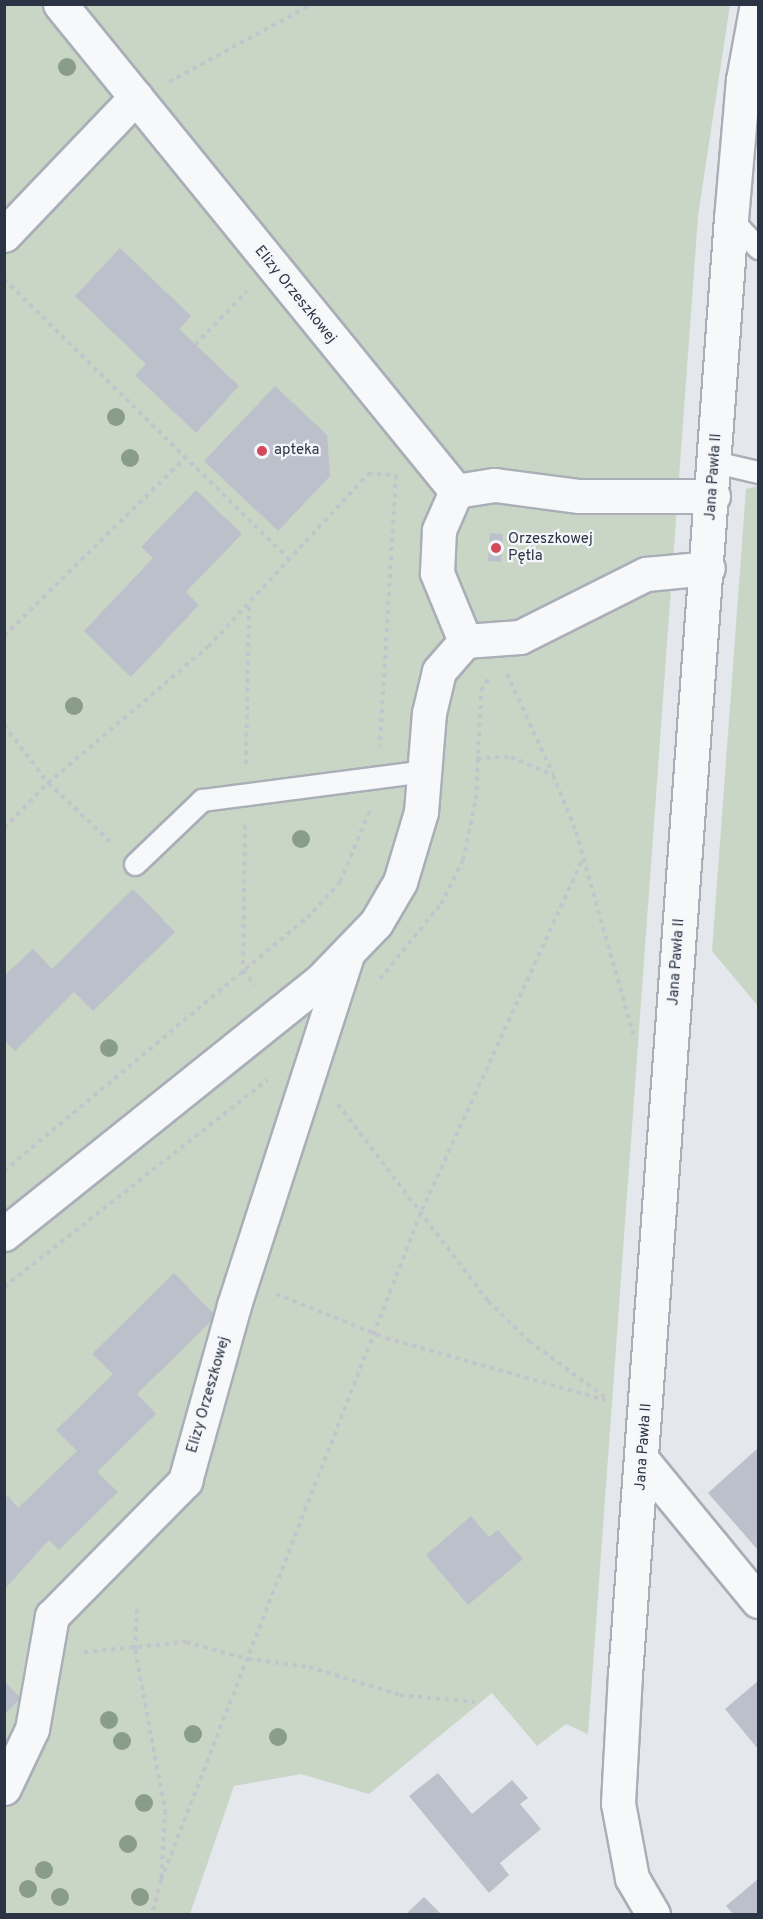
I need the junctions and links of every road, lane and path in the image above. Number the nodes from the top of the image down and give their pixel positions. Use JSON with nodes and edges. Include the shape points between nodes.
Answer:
{"nodes":[{"id":1,"x":60,"y":4,"type":"edge"},
{"id":2,"x":312,"y":4,"type":"edge"},
{"id":3,"x":757,"y":4,"type":"edge"},
{"id":4,"x":136,"y":97,"type":"junction"},
{"id":5,"x":749,"y":112,"type":"edge"},
{"id":6,"x":731,"y":219,"type":"junction"},
{"id":7,"x":4,"y":235,"type":"edge"},
{"id":8,"x":759,"y":248,"type":"edge"},
{"id":9,"x":4,"y":279,"type":"edge"},
{"id":10,"x":256,"y":282,"type":"dead end"},
{"id":11,"x":195,"y":345,"type":"dead end"},
{"id":12,"x":186,"y":457,"type":"junction"},
{"id":13,"x":715,"y":462,"type":"junction"},
{"id":14,"x":759,"y":471,"type":"edge"},
{"id":15,"x":456,"y":491,"type":"junction"},
{"id":16,"x":713,"y":496,"type":"junction"},
{"id":17,"x":288,"y":558,"type":"junction"},
{"id":18,"x":708,"y":568,"type":"junction"},
{"id":19,"x":4,"y":636,"type":"edge"},
{"id":20,"x":465,"y":641,"type":"junction"},
{"id":21,"x":4,"y":725,"type":"edge"},
{"id":22,"x":477,"y":758,"type":"junction"},
{"id":23,"x":425,"y":771,"type":"junction"},
{"id":24,"x":553,"y":775,"type":"junction"},
{"id":25,"x":378,"y":777,"type":"junction"},
{"id":26,"x":48,"y":783,"type":"junction"},
{"id":27,"x":89,"y":822,"type":"dead end"},
{"id":28,"x":4,"y":828,"type":"edge"},
{"id":29,"x":583,"y":859,"type":"junction"},
{"id":30,"x":135,"y":864,"type":"dead end"},
{"id":31,"x":346,"y":958,"type":"junction"},
{"id":32,"x":372,"y":988,"type":"dead end"},
{"id":33,"x":637,"y":1046,"type":"dead end"},
{"id":34,"x":312,"y":1066,"type":"junction"},
{"id":35,"x":275,"y":1074,"type":"dead end"},
{"id":36,"x":4,"y":1171,"type":"edge"},
{"id":37,"x":422,"y":1210,"type":"junction"},
{"id":38,"x":4,"y":1234,"type":"edge"},
{"id":39,"x":242,"y":1280,"type":"junction"},
{"id":40,"x":4,"y":1287,"type":"edge"},
{"id":41,"x":376,"y":1334,"type":"junction"},
{"id":42,"x":643,"y":1461,"type":"junction"},
{"id":43,"x":759,"y":1602,"type":"edge"},
{"id":44,"x":137,"y":1609,"type":"dead end"},
{"id":45,"x":135,"y":1650,"type":"junction"},
{"id":46,"x":71,"y":1651,"type":"dead end"},
{"id":47,"x":248,"y":1659,"type":"junction"},
{"id":48,"x":475,"y":1702,"type":"dead end"},
{"id":49,"x":4,"y":1788,"type":"edge"},
{"id":50,"x":161,"y":1880,"type":"junction"},
{"id":51,"x":152,"y":1914,"type":"edge"},
{"id":52,"x":653,"y":1914,"type":"edge"}],
"edges":[{"from":1,"to":4,"type":"street","name":"Elizy Orzeszkowej"},
{"from":2,"to":4,"type":"path","via":[[228,55]]},
{"from":3,"to":5,"type":"street","name":"Jana Pawła II"},
{"from":4,"to":7,"type":"street"},
{"from":4,"to":15,"type":"street","name":"Elizy Orzeszkowej"},
{"from":5,"to":6,"type":"street","name":"Jana Pawła II"},
{"from":6,"to":8,"type":"lane"},
{"from":6,"to":13,"type":"street","name":"Jana Pawła II"},
{"from":9,"to":12,"type":"path"},
{"from":10,"to":11,"type":"path"},
{"from":12,"to":17,"type":"path"},
{"from":12,"to":19,"type":"path"},
{"from":13,"to":14,"type":"lane"},
{"from":13,"to":16,"type":"street","name":"Jana Pawła II"},
{"from":15,"to":16,"type":"street","via":[[495,485],[579,496]]},
{"from":15,"to":20,"type":"street","via":[[439,530],[437,573]]},
{"from":16,"to":18,"type":"street","name":"Jana Pawła II"},
{"from":17,"to":25,"type":"path","via":[[368,474],[396,475]]},
{"from":17,"to":26,"type":"path","via":[[208,647]]},
{"from":18,"to":20,"type":"street","via":[[646,574],[520,637]]},
{"from":18,"to":42,"type":"street","name":"Jana Pawła II"},
{"from":20,"to":23,"type":"street","name":"Elizy Orzeszkowej","via":[[439,671],[429,713]]},
{"from":21,"to":26,"type":"path"},
{"from":22,"to":24,"type":"path","via":[[511,757]]},
{"from":22,"to":24,"type":"path","via":[[481,691],[491,674],[504,668]]},
{"from":22,"to":32,"type":"path","via":[[476,799],[463,860],[421,933]]},
{"from":23,"to":25,"type":"lane"},
{"from":23,"to":31,"type":"street","name":"Elizy Orzeszkowej","via":[[422,813],[400,882]]},
{"from":24,"to":29,"type":"path"},
{"from":25,"to":30,"type":"lane","via":[[202,800]]},
{"from":25,"to":36,"type":"path","via":[[357,847],[334,890]]},
{"from":26,"to":27,"type":"path"},
{"from":26,"to":28,"type":"path"},
{"from":29,"to":33,"type":"path"},
{"from":29,"to":37,"type":"path"},
{"from":31,"to":34,"type":"street","name":"Elizy Orzeszkowej"},
{"from":31,"to":38,"type":"street","name":"Elizy Orzeszkowej"},
{"from":34,"to":37,"type":"path"},
{"from":34,"to":39,"type":"street","name":"Elizy Orzeszkowej"},
{"from":35,"to":40,"type":"path"},
{"from":37,"to":41,"type":"path"},
{"from":37,"to":41,"type":"path","via":[[488,1301],[529,1341],[614,1403]]},
{"from":39,"to":41,"type":"path"},
{"from":39,"to":49,"type":"street","name":"Elizy Orzeszkowej","via":[[185,1481],[52,1616],[32,1729]]},
{"from":41,"to":47,"type":"path"},
{"from":42,"to":43,"type":"street"},
{"from":42,"to":52,"type":"street","name":"Jana Pawła II","via":[[618,1803],[632,1878]]},
{"from":44,"to":45,"type":"path"},
{"from":45,"to":46,"type":"path"},
{"from":45,"to":47,"type":"path","via":[[186,1641]]},
{"from":45,"to":50,"type":"path","via":[[161,1769]]},
{"from":47,"to":48,"type":"path","via":[[309,1667],[400,1695]]},
{"from":47,"to":50,"type":"path"},
{"from":50,"to":51,"type":"path"}]}
